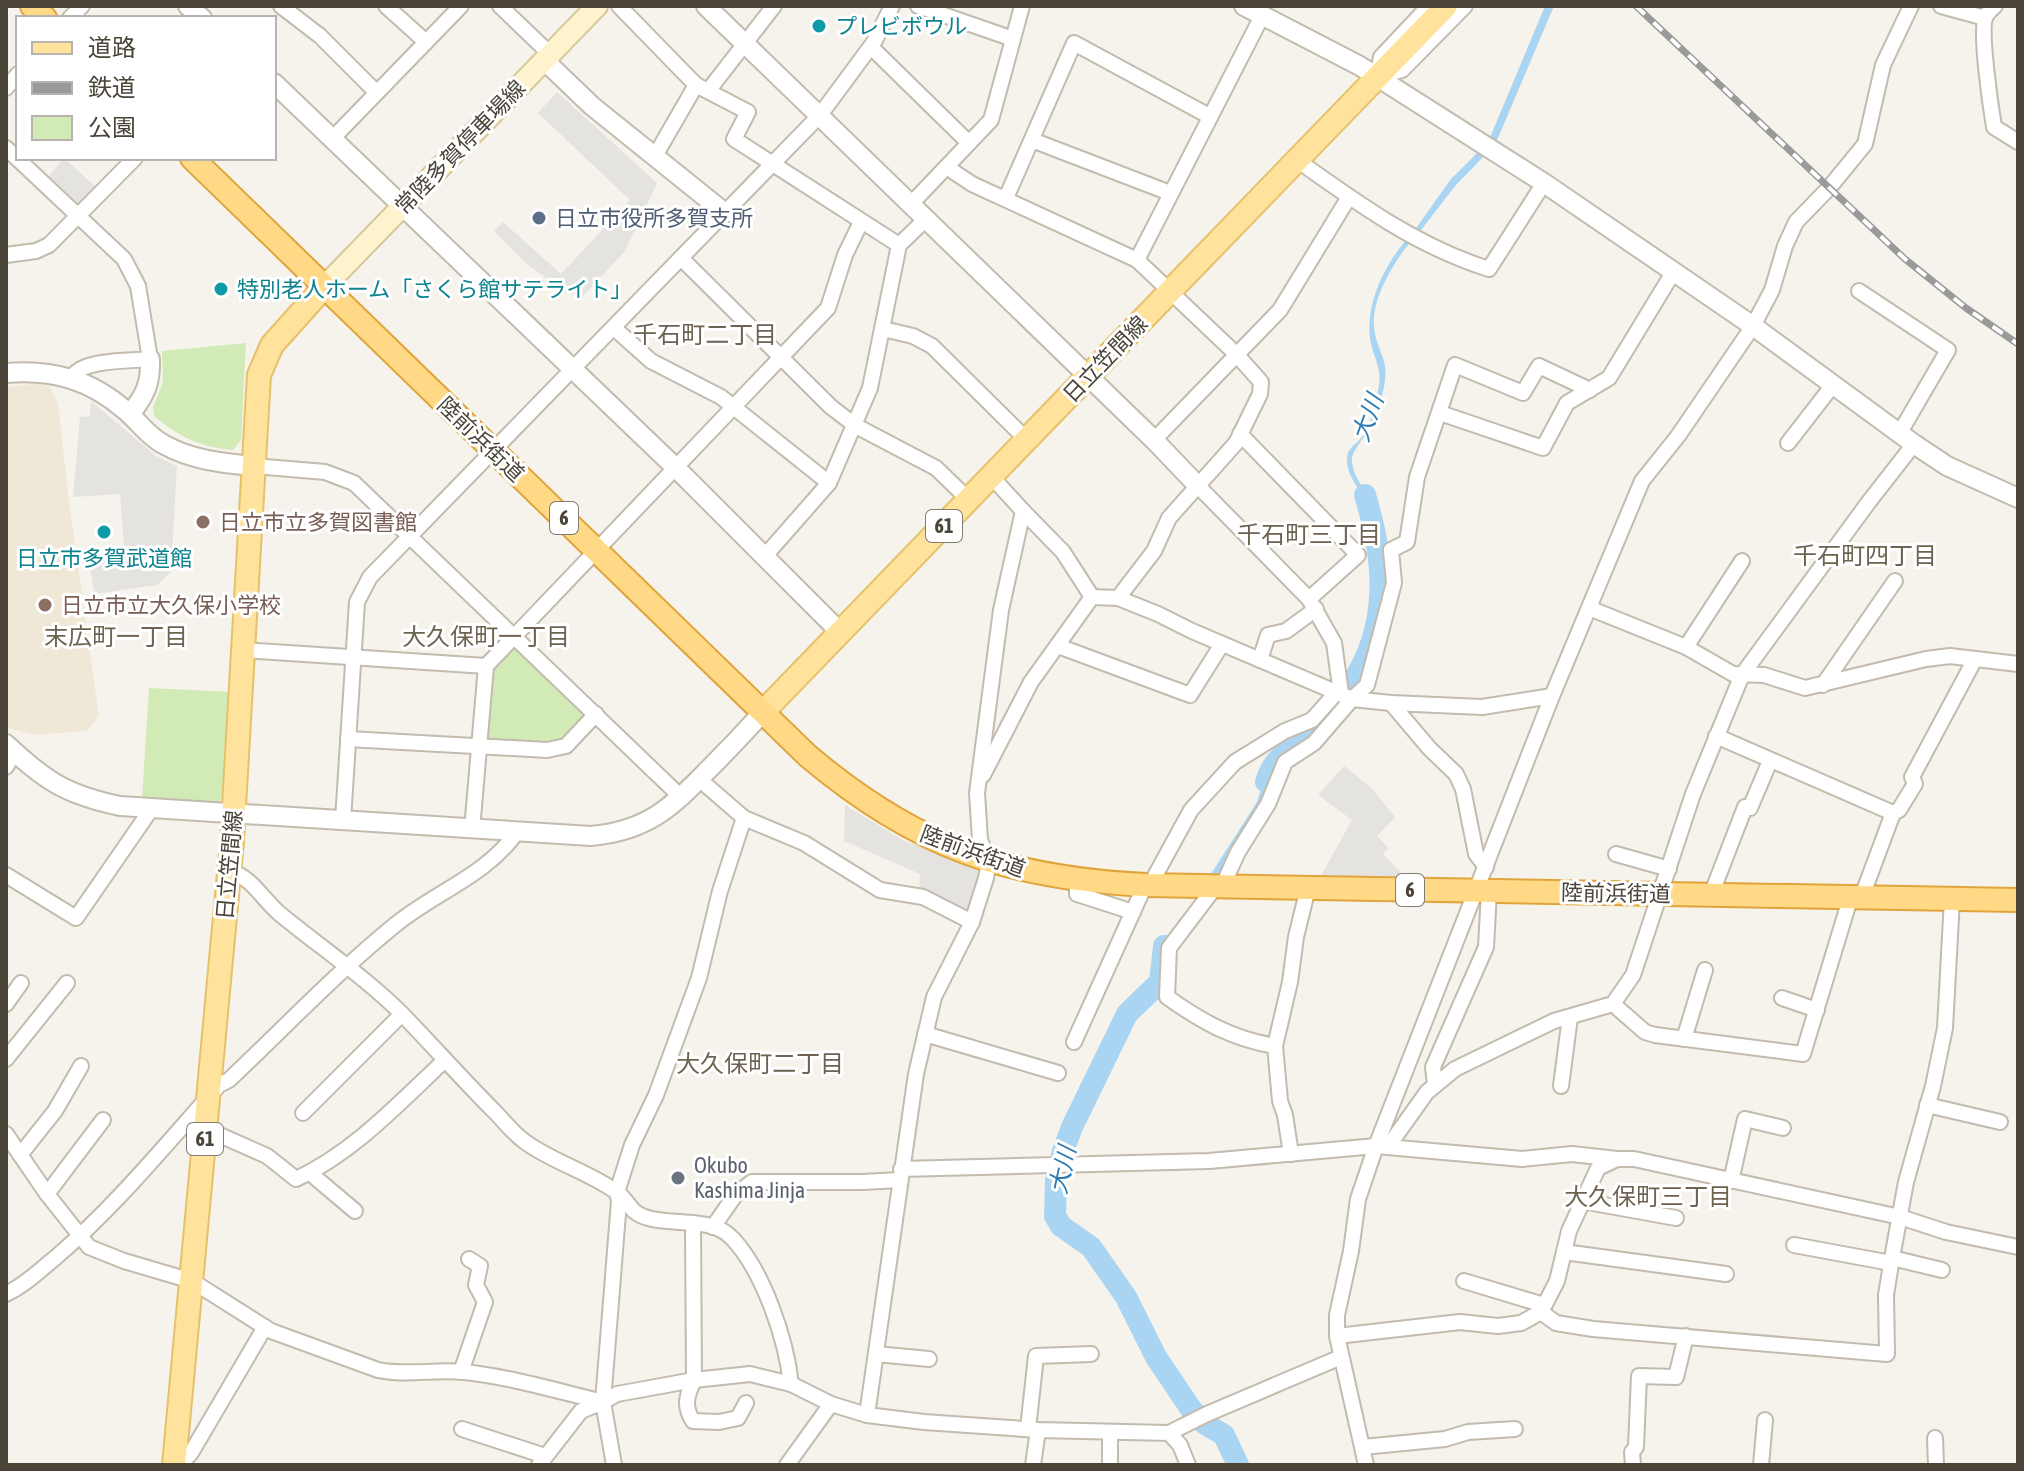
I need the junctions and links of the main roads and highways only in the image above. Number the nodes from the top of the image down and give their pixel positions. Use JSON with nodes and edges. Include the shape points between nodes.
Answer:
{"nodes":[{"id":1,"x":597,"y":6,"type":"edge"},
{"id":2,"x":1446,"y":6,"type":"edge"},
{"id":3,"x":194,"y":160,"type":"edge"},
{"id":4,"x":324,"y":287,"type":"junction"},
{"id":5,"x":763,"y":712,"type":"junction"},
{"id":6,"x":2018,"y":900,"type":"edge"},
{"id":7,"x":174,"y":1465,"type":"edge"}],
"edges":[{"from":1,"to":4,"type":"main road","name":"常陸多賀停車場線"},
{"from":2,"to":5,"type":"main road","name":"日立笠間線","number":"61"},
{"from":3,"to":4,"type":"highway","name":"陸前浜街道","number":"6"},
{"from":4,"to":5,"type":"highway","name":"陸前浜街道","number":"6"},
{"from":4,"to":7,"type":"main road","name":"日立笠間線","number":"61","via":[[282,331],[264,360],[258,384],[230,872]]},
{"from":5,"to":6,"type":"highway","name":"陸前浜街道","number":"6","via":[[818,764],[914,830],[989,861],[1077,881]]}]}
